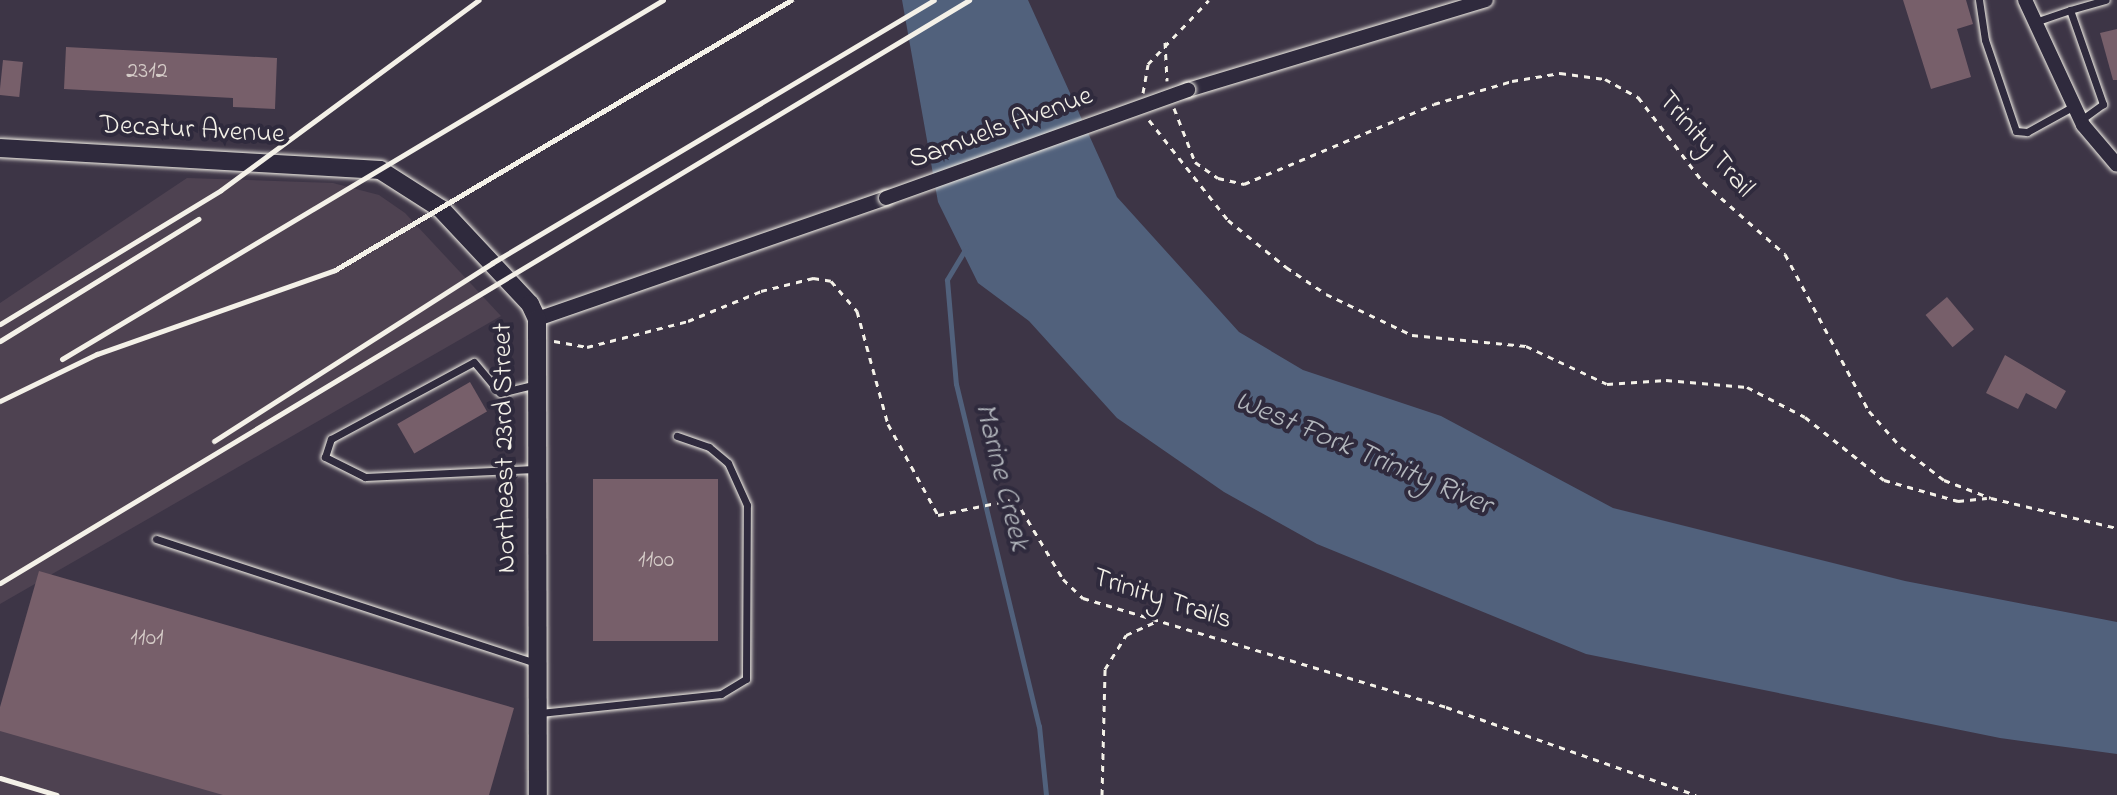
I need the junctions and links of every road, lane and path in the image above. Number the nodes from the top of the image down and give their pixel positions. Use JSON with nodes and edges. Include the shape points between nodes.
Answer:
{"nodes":[{"id":1,"x":1209,"y":0,"type":"edge"},
{"id":2,"x":1486,"y":0,"type":"edge"},
{"id":3,"x":1979,"y":0,"type":"edge"},
{"id":4,"x":2025,"y":0,"type":"edge"},
{"id":5,"x":2106,"y":0,"type":"edge"},
{"id":6,"x":2070,"y":10,"type":"junction"},
{"id":7,"x":2035,"y":22,"type":"junction"},
{"id":8,"x":1165,"y":42,"type":"junction"},
{"id":9,"x":1168,"y":85,"type":"dead end"},
{"id":10,"x":1144,"y":99,"type":"dead end"},
{"id":11,"x":1172,"y":100,"type":"dead end"},
{"id":12,"x":2074,"y":106,"type":"junction"},
{"id":13,"x":1148,"y":114,"type":"dead end"},
{"id":14,"x":2081,"y":120,"type":"junction"},
{"id":15,"x":0,"y":148,"type":"edge"},
{"id":16,"x":2117,"y":165,"type":"edge"},
{"id":17,"x":380,"y":170,"type":"joint"},
{"id":18,"x":537,"y":319,"type":"junction"},
{"id":19,"x":535,"y":384,"type":"junction"},
{"id":20,"x":677,"y":436,"type":"dead end"},
{"id":21,"x":536,"y":469,"type":"junction"},
{"id":22,"x":1991,"y":498,"type":"junction"},
{"id":23,"x":2117,"y":528,"type":"edge"},
{"id":24,"x":156,"y":539,"type":"dead end"},
{"id":25,"x":1158,"y":620,"type":"junction"},
{"id":26,"x":537,"y":664,"type":"junction"},
{"id":27,"x":537,"y":713,"type":"junction"},
{"id":28,"x":538,"y":795,"type":"edge"},
{"id":29,"x":1102,"y":795,"type":"edge"},
{"id":30,"x":1696,"y":795,"type":"edge"}],
"edges":[{"from":1,"to":8,"type":"path"},
{"from":2,"to":18,"type":"street","name":"Samuels Avenue","bridge":true,"via":[[1188,90]]},
{"from":3,"to":12,"type":"lane","via":[[1985,40],[2016,131]]},
{"from":4,"to":7,"type":"street"},
{"from":5,"to":6,"type":"lane"},
{"from":6,"to":7,"type":"lane"},
{"from":6,"to":14,"type":"lane","via":[[2103,104]]},
{"from":7,"to":12,"type":"street"},
{"from":8,"to":9,"type":"path"},
{"from":8,"to":10,"type":"path","via":[[1140,84]]},
{"from":11,"to":22,"type":"path","name":"Trinity Trail","via":[[1195,162],[1218,178],[1244,184],[1434,104],[1512,81],[1560,73],[1605,79],[1638,97],[1703,182],[1785,254],[1869,411],[1901,447],[1944,480]]},
{"from":12,"to":14,"type":"street"},
{"from":13,"to":22,"type":"path","via":[[1152,129],[1228,220],[1326,294],[1412,335],[1526,346],[1607,384],[1666,380],[1747,387],[1805,417],[1884,480],[1958,501]]},
{"from":14,"to":16,"type":"street"},
{"from":15,"to":17,"type":"main road","name":"Decatur Avenue"},
{"from":17,"to":18,"type":"main road","name":"Northeast 23rd Street","via":[[441,209]]},
{"from":18,"to":19,"type":"main road","name":"Northeast 23rd Street"},
{"from":18,"to":25,"type":"path","name":"Trinity Trails","via":[[553,341],[587,347],[688,321],[761,291],[813,278],[831,281],[857,311],[884,415],[927,505],[938,515],[954,515],[1009,500],[1019,503],[1075,593]]},
{"from":19,"to":21,"type":"main road","name":"Northeast 23rd Street"},
{"from":19,"to":21,"type":"lane","via":[[500,393],[474,362],[331,439],[325,457],[365,477]]},
{"from":20,"to":27,"type":"lane","via":[[709,447],[728,463],[747,505],[746,679],[721,694]]},
{"from":21,"to":26,"type":"main road","name":"Northeast 23rd Street"},
{"from":22,"to":23,"type":"path","name":"Trinity Trail"},
{"from":24,"to":26,"type":"lane"},
{"from":25,"to":29,"type":"path","via":[[1126,635],[1105,669]]},
{"from":25,"to":30,"type":"path","name":"Trinity Trails","via":[[1446,707]]},
{"from":26,"to":27,"type":"main road","name":"Northeast 23rd Street"},
{"from":27,"to":28,"type":"main road","name":"Northeast 23rd Street"}]}
